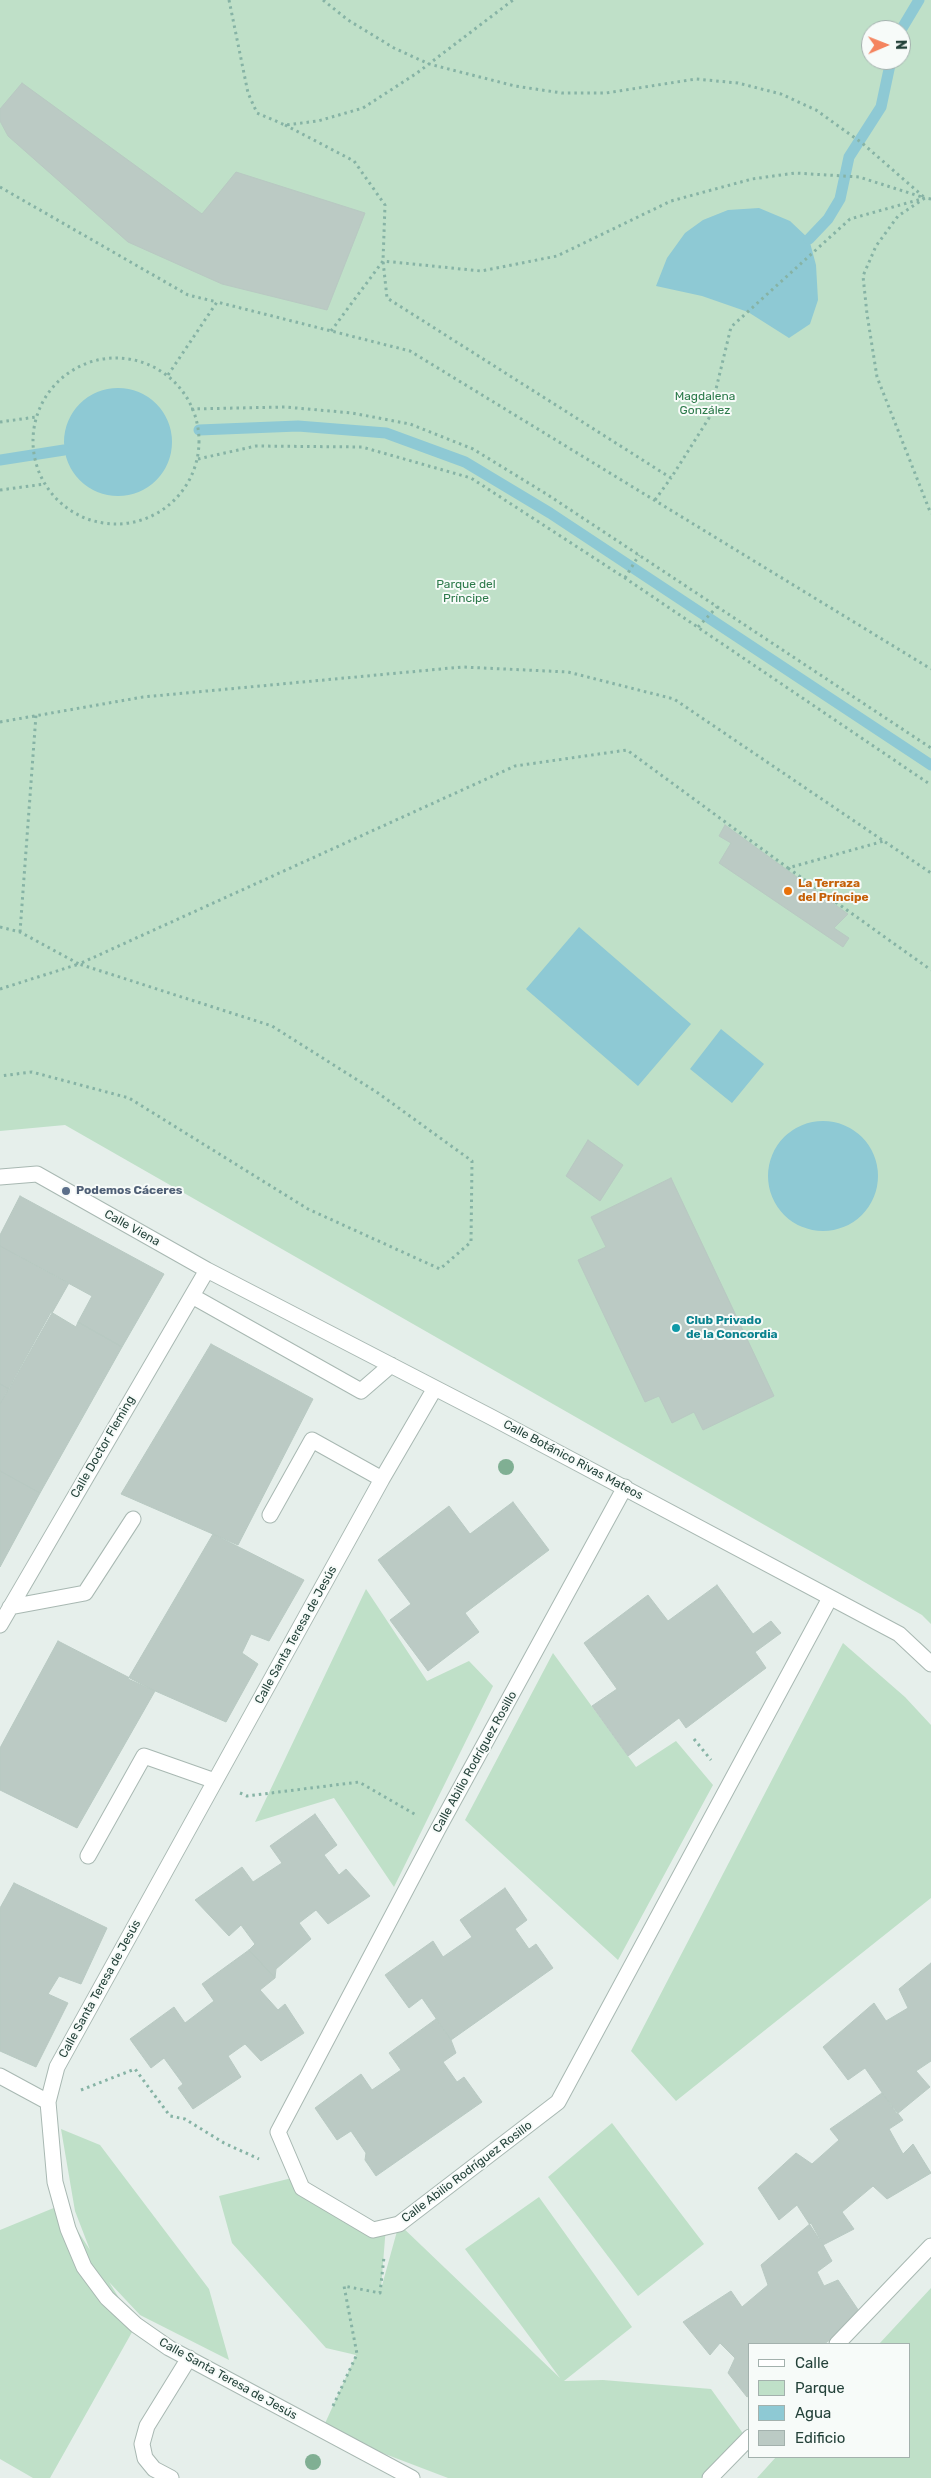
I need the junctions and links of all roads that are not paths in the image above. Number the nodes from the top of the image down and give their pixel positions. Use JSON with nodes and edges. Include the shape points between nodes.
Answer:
{"nodes":[{"id":1,"x":0,"y":1177,"type":"edge"},
{"id":2,"x":207,"y":1270,"type":"junction"},
{"id":3,"x":192,"y":1296,"type":"junction"},
{"id":4,"x":391,"y":1365,"type":"junction"},
{"id":5,"x":436,"y":1388,"type":"junction"},
{"id":6,"x":382,"y":1479,"type":"junction"},
{"id":7,"x":625,"y":1487,"type":"junction"},
{"id":8,"x":270,"y":1515,"type":"dead end"},
{"id":9,"x":133,"y":1518,"type":"dead end"},
{"id":10,"x":830,"y":1598,"type":"junction"},
{"id":11,"x":10,"y":1607,"type":"junction"},
{"id":12,"x":0,"y":1625,"type":"edge"},
{"id":13,"x":931,"y":1664,"type":"edge"},
{"id":14,"x":215,"y":1781,"type":"junction"},
{"id":15,"x":88,"y":1856,"type":"dead end"},
{"id":16,"x":0,"y":2076,"type":"edge"},
{"id":17,"x":48,"y":2102,"type":"junction"},
{"id":18,"x":931,"y":2246,"type":"edge"},
{"id":19,"x":838,"y":2343,"type":"edge"},
{"id":20,"x":189,"y":2358,"type":"junction"},
{"id":21,"x":748,"y":2439,"type":"edge"},
{"id":22,"x":171,"y":2478,"type":"edge"},
{"id":23,"x":412,"y":2478,"type":"edge"},
{"id":24,"x":710,"y":2478,"type":"edge"}],
"edges":[{"from":1,"to":2,"type":"street","name":"Calle Viena","via":[[37,1174]]},
{"from":2,"to":3,"type":"street","name":"Calle Doctor Fleming"},
{"from":2,"to":4,"type":"street","name":"Calle Botánico Rivas Mateos"},
{"from":3,"to":4,"type":"street","via":[[362,1391]]},
{"from":3,"to":11,"type":"street","name":"Calle Doctor Fleming"},
{"from":4,"to":5,"type":"street","name":"Calle Botánico Rivas Mateos"},
{"from":5,"to":6,"type":"street","name":"Calle Santa Teresa de Jesús"},
{"from":5,"to":7,"type":"street","name":"Calle Botánico Rivas Mateos"},
{"from":6,"to":8,"type":"street","via":[[312,1440]]},
{"from":6,"to":14,"type":"street","name":"Calle Santa Teresa de Jesús"},
{"from":7,"to":10,"type":"street","name":"Calle Botánico Rivas Mateos"},
{"from":7,"to":10,"type":"street","name":"Calle Abilio Rodríguez Rosillo","via":[[438,1829],[278,2132],[302,2188],[373,2230],[399,2224],[558,2102]]},
{"from":9,"to":11,"type":"street","via":[[86,1593]]},
{"from":10,"to":13,"type":"street","name":"Calle Botánico Rivas Mateos","via":[[899,1634]]},
{"from":11,"to":12,"type":"street","name":"Calle Doctor Fleming"},
{"from":14,"to":15,"type":"street","via":[[144,1756]]},
{"from":14,"to":17,"type":"street","name":"Calle Santa Teresa de Jesús","via":[[57,2067]]},
{"from":16,"to":17,"type":"street"},
{"from":17,"to":20,"type":"street","name":"Calle Santa Teresa de Jesús","via":[[55,2182],[68,2230],[84,2267],[107,2298],[136,2325]]},
{"from":18,"to":19,"type":"street"},
{"from":20,"to":22,"type":"street","via":[[147,2426],[142,2444],[145,2458],[154,2469]]},
{"from":20,"to":23,"type":"street","name":"Calle Santa Teresa de Jesús"},
{"from":21,"to":24,"type":"street"}]}
